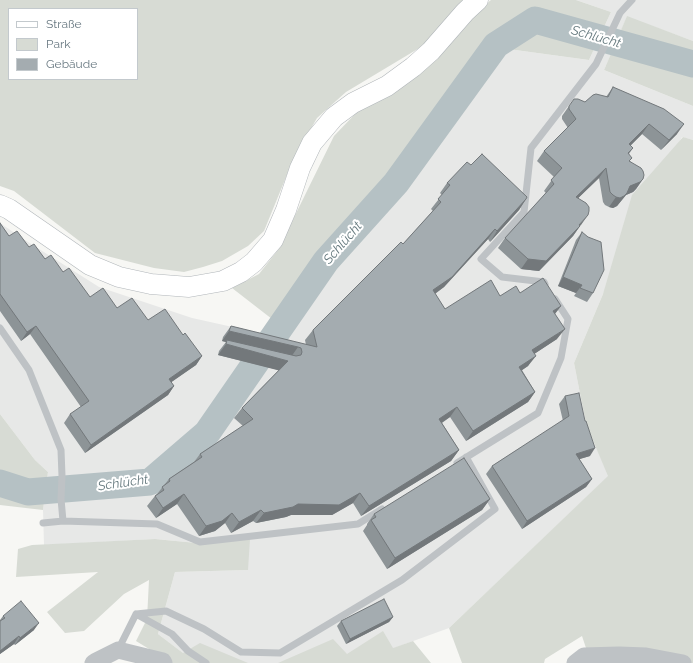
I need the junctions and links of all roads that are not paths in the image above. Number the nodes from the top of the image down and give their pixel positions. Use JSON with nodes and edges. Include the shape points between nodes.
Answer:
{"nodes":[{"id":1,"x":478,"y":0,"type":"edge"},
{"id":2,"x":632,"y":0,"type":"edge"},
{"id":3,"x":0,"y":205,"type":"edge"},
{"id":4,"x":0,"y":328,"type":"edge"},
{"id":5,"x":466,"y":457,"type":"junction"},
{"id":6,"x":453,"y":466,"type":"edge"},
{"id":7,"x":385,"y":507,"type":"edge"},
{"id":8,"x":63,"y":521,"type":"junction"},
{"id":9,"x":43,"y":523,"type":"dead end"},
{"id":10,"x":136,"y":614,"type":"junction"},
{"id":11,"x":118,"y":650,"type":"junction"},
{"id":12,"x":693,"y":661,"type":"edge"},
{"id":13,"x":93,"y":663,"type":"edge"},
{"id":14,"x":164,"y":663,"type":"edge"},
{"id":15,"x":206,"y":663,"type":"edge"},
{"id":16,"x":574,"y":663,"type":"edge"},
{"id":17,"x":684,"y":663,"type":"edge"}],
"edges":[{"from":1,"to":3,"type":"main road","via":[[413,67],[387,86],[353,103],[334,117],[312,143],[272,240],[254,262],[223,281],[189,287],[151,284],[120,277],[90,265]]},
{"from":2,"to":5,"type":"lane","via":[[620,13],[596,64],[531,148],[524,212],[482,259],[502,277],[544,282],[568,319],[561,358],[538,413]]},
{"from":4,"to":8,"type":"lane","via":[[29,370],[61,450]]},
{"from":5,"to":6,"type":"lane"},
{"from":5,"to":10,"type":"lane","via":[[495,508],[402,580],[280,653],[241,652],[204,628],[166,612]]},
{"from":7,"to":8,"type":"lane","via":[[358,524],[200,542],[157,524]]},
{"from":8,"to":9,"type":"lane"},
{"from":10,"to":11,"type":"lane"},
{"from":10,"to":15,"type":"lane","via":[[172,634]]},
{"from":11,"to":13,"type":"street"},
{"from":11,"to":14,"type":"street"},
{"from":12,"to":17,"type":"street"},
{"from":16,"to":17,"type":"street","via":[[584,656],[619,655],[646,656]]}]}
